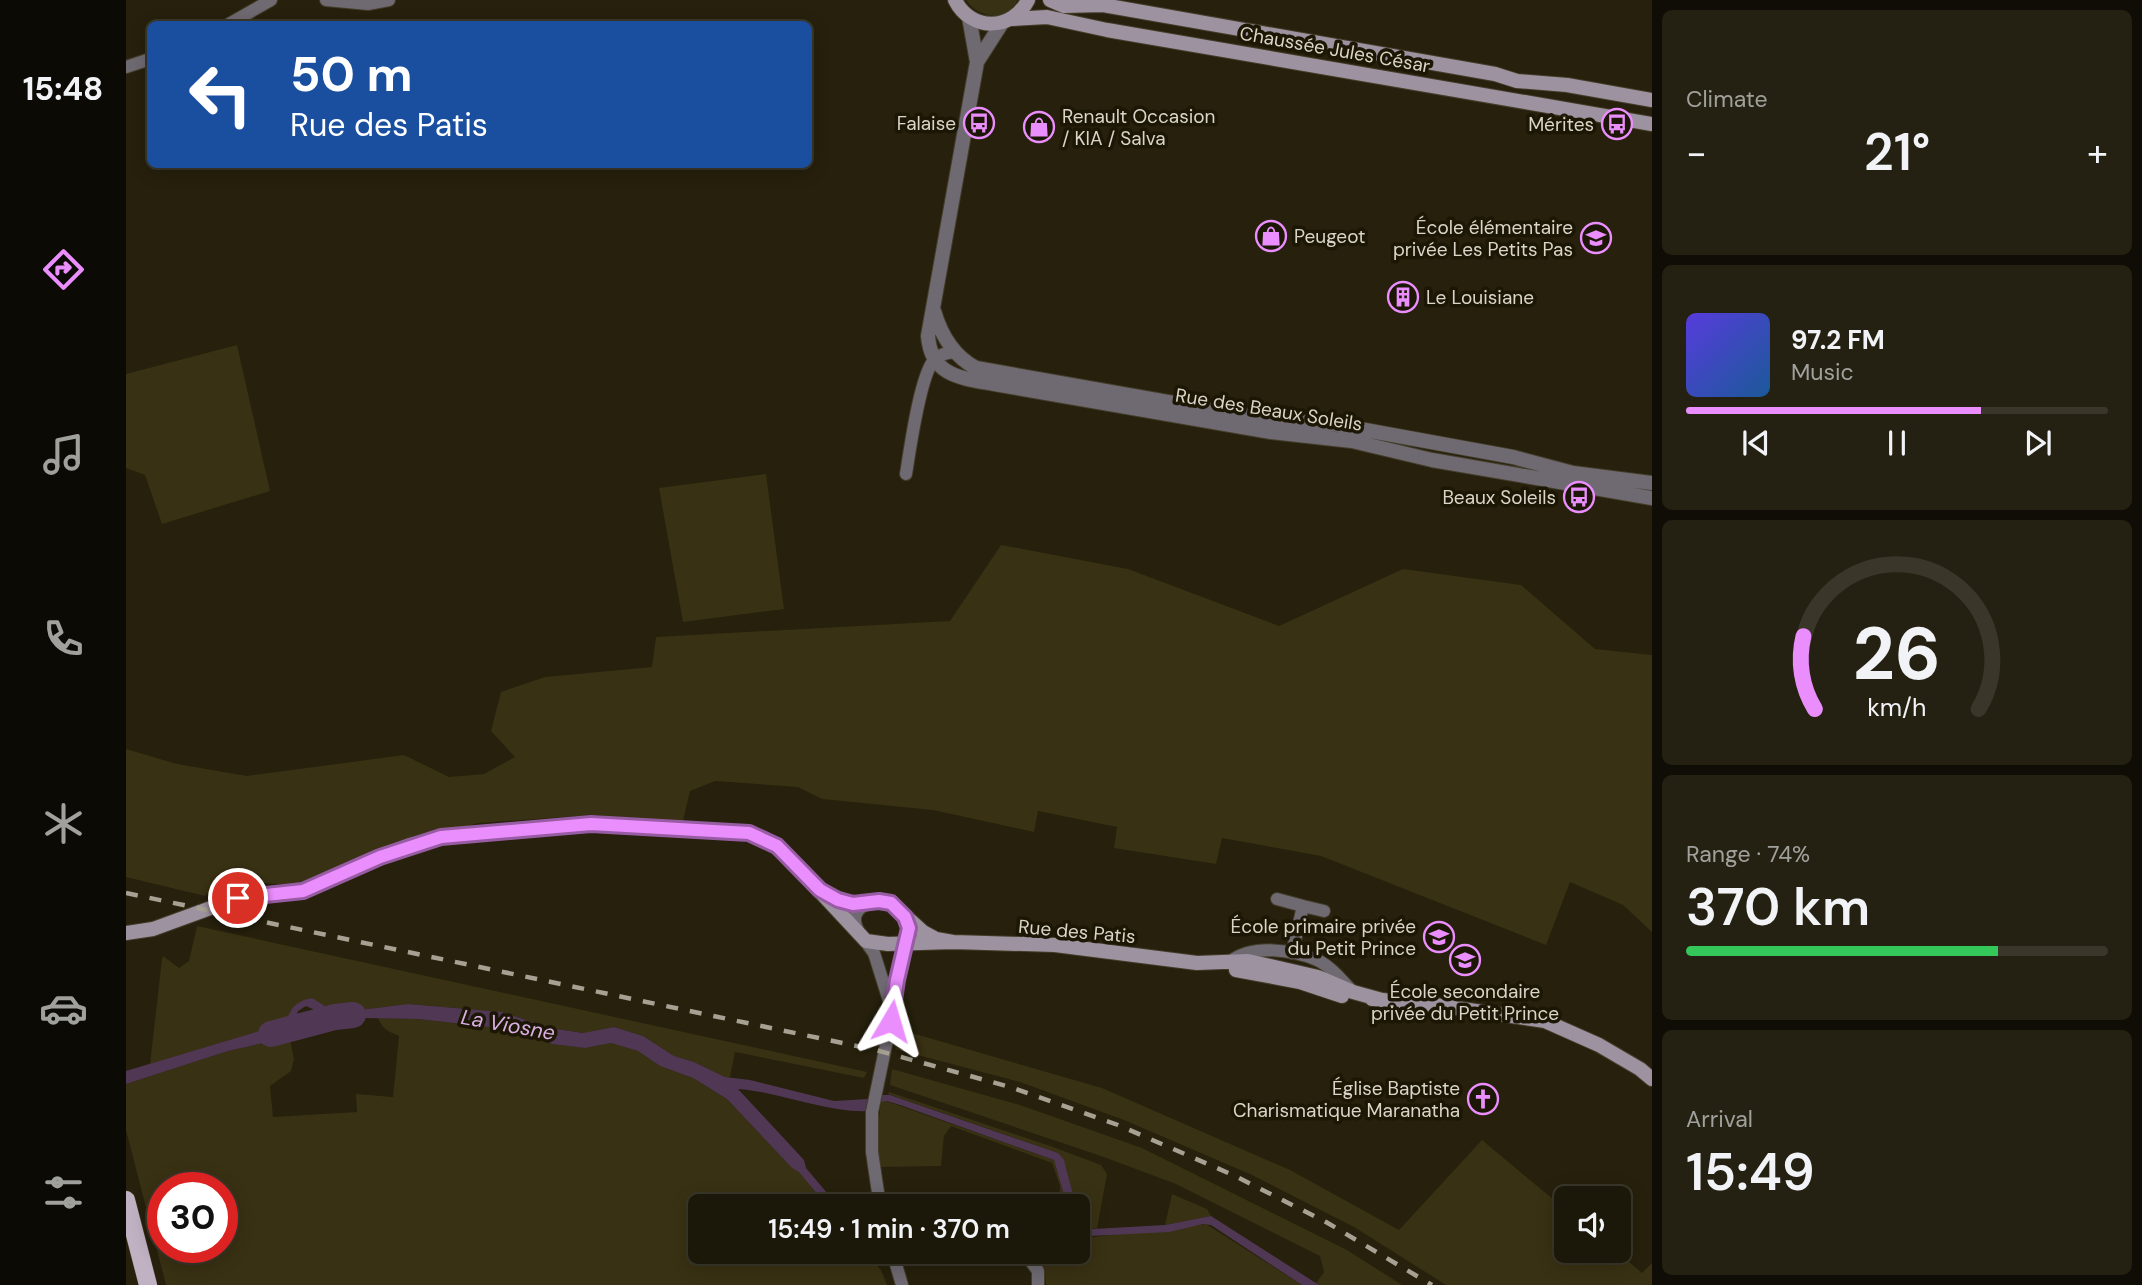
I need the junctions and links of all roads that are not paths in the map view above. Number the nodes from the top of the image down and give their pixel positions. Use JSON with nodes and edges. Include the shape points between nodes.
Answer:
{"nodes":[{"id":1,"x":271,"y":0,"type":"edge"},
{"id":2,"x":326,"y":0,"type":"edge"},
{"id":3,"x":389,"y":0,"type":"edge"},
{"id":4,"x":955,"y":0,"type":"edge"},
{"id":5,"x":1028,"y":0,"type":"edge"},
{"id":6,"x":1051,"y":0,"type":"edge"},
{"id":7,"x":969,"y":17,"type":"junction"},
{"id":8,"x":234,"y":21,"type":"edge"},
{"id":9,"x":1007,"y":21,"type":"junction"},
{"id":10,"x":147,"y":61,"type":"edge"},
{"id":11,"x":977,"y":62,"type":"junction"},
{"id":12,"x":126,"y":67,"type":"edge"},
{"id":13,"x":1652,"y":100,"type":"edge"},
{"id":14,"x":1652,"y":124,"type":"edge"},
{"id":15,"x":934,"y":311,"type":"junction"},
{"id":16,"x":955,"y":352,"type":"junction"},
{"id":17,"x":934,"y":359,"type":"junction"},
{"id":18,"x":906,"y":474,"type":"dead end"},
{"id":19,"x":1652,"y":483,"type":"edge"},
{"id":20,"x":1652,"y":498,"type":"edge"},
{"id":21,"x":820,"y":890,"type":"junction"},
{"id":22,"x":1277,"y":899,"type":"dead end"},
{"id":23,"x":871,"y":902,"type":"junction"},
{"id":24,"x":1303,"y":906,"type":"junction"},
{"id":25,"x":900,"y":909,"type":"junction"},
{"id":26,"x":1324,"y":911,"type":"dead end"},
{"id":27,"x":126,"y":933,"type":"edge"},
{"id":28,"x":861,"y":936,"type":"junction"},
{"id":29,"x":953,"y":942,"type":"junction"},
{"id":30,"x":906,"y":945,"type":"junction"},
{"id":31,"x":1292,"y":953,"type":"junction"},
{"id":32,"x":1231,"y":961,"type":"junction"},
{"id":33,"x":1197,"y":962,"type":"junction"},
{"id":34,"x":1353,"y":992,"type":"junction"},
{"id":35,"x":1382,"y":1000,"type":"junction"},
{"id":36,"x":891,"y":1009,"type":"junction"},
{"id":37,"x":1646,"y":1071,"type":"edge"},
{"id":38,"x":1652,"y":1079,"type":"edge"},
{"id":39,"x":878,"y":1194,"type":"edge"},
{"id":40,"x":126,"y":1200,"type":"edge"},
{"id":41,"x":896,"y":1264,"type":"edge"},
{"id":42,"x":1033,"y":1264,"type":"edge"},
{"id":43,"x":148,"y":1285,"type":"edge"},
{"id":44,"x":902,"y":1285,"type":"edge"},
{"id":45,"x":1038,"y":1285,"type":"edge"}],
"edges":[{"from":1,"to":8,"type":"street"},
{"from":2,"to":3,"type":"street","via":[[368,4]]},
{"from":4,"to":7,"type":"main road"},
{"from":5,"to":9,"type":"main road"},
{"from":6,"to":13,"type":"main road","name":"Chaussée Jules César","via":[[1064,6],[1103,5],[1517,81]]},
{"from":7,"to":9,"type":"main road","name":"Chaussée Jules César","via":[[984,24]]},
{"from":7,"to":11,"type":"street"},
{"from":9,"to":11,"type":"street"},
{"from":9,"to":14,"type":"main road","name":"Chaussée Jules César","via":[[1047,17]]},
{"from":10,"to":12,"type":"street"},
{"from":11,"to":15,"type":"street"},
{"from":15,"to":16,"type":"street","name":"Rue des Beaux Soleils"},
{"from":15,"to":17,"type":"street","via":[[928,336]]},
{"from":16,"to":17,"type":"street"},
{"from":16,"to":19,"type":"street","name":"Rue des Beaux Soleils","via":[[968,364],[983,369],[1270,420],[1338,425],[1513,457],[1573,473]]},
{"from":17,"to":18,"type":"street","via":[[923,386]]},
{"from":17,"to":20,"type":"street","name":"Rue des Beaux Soleils","via":[[946,372],[965,379],[1271,432],[1352,441],[1432,460]]},
{"from":21,"to":23,"type":"main road","name":"Rue des Patis","via":[[845,903]]},
{"from":21,"to":27,"type":"main road","name":"Rue des Patis","via":[[777,846],[749,833],[591,824],[441,837],[380,857],[303,891],[238,898],[153,929]]},
{"from":21,"to":28,"type":"main road","name":"Rue des Patis"},
{"from":22,"to":24,"type":"street"},
{"from":23,"to":25,"type":"main road","name":"Rue des Patis","via":[[891,903]]},
{"from":23,"to":28,"type":"street","via":[[855,916]]},
{"from":24,"to":26,"type":"street"},
{"from":24,"to":31,"type":"street"},
{"from":25,"to":29,"type":"main road","name":"Rue des Patis","via":[[932,938]]},
{"from":25,"to":30,"type":"street","via":[[909,925]]},
{"from":28,"to":30,"type":"main road","name":"Rue des Patis","via":[[870,943]]},
{"from":28,"to":36,"type":"street","via":[[874,953]]},
{"from":29,"to":30,"type":"main road","name":"Rue des Patis"},
{"from":29,"to":33,"type":"main road","name":"Rue des Patis","via":[[1055,945]]},
{"from":30,"to":36,"type":"street"},
{"from":31,"to":32,"type":"street","via":[[1240,954]]},
{"from":31,"to":34,"type":"street","via":[[1317,960]]},
{"from":32,"to":33,"type":"main road","name":"Rue des Patis"},
{"from":32,"to":34,"type":"main road","name":"Rue des Patis","via":[[1308,974]]},
{"from":33,"to":35,"type":"main road","name":"Rue des Patis","via":[[1300,982],[1346,997]]},
{"from":34,"to":35,"type":"main road","name":"Rue des Patis"},
{"from":35,"to":37,"type":"main road","name":"Rue des Patis","via":[[1545,1021]]},
{"from":36,"to":39,"type":"street","via":[[872,1112]]},
{"from":37,"to":38,"type":"main road","name":"Rue des Patis"},
{"from":40,"to":43,"type":"main road"},
{"from":41,"to":44,"type":"street"},
{"from":42,"to":45,"type":"street"}]}
